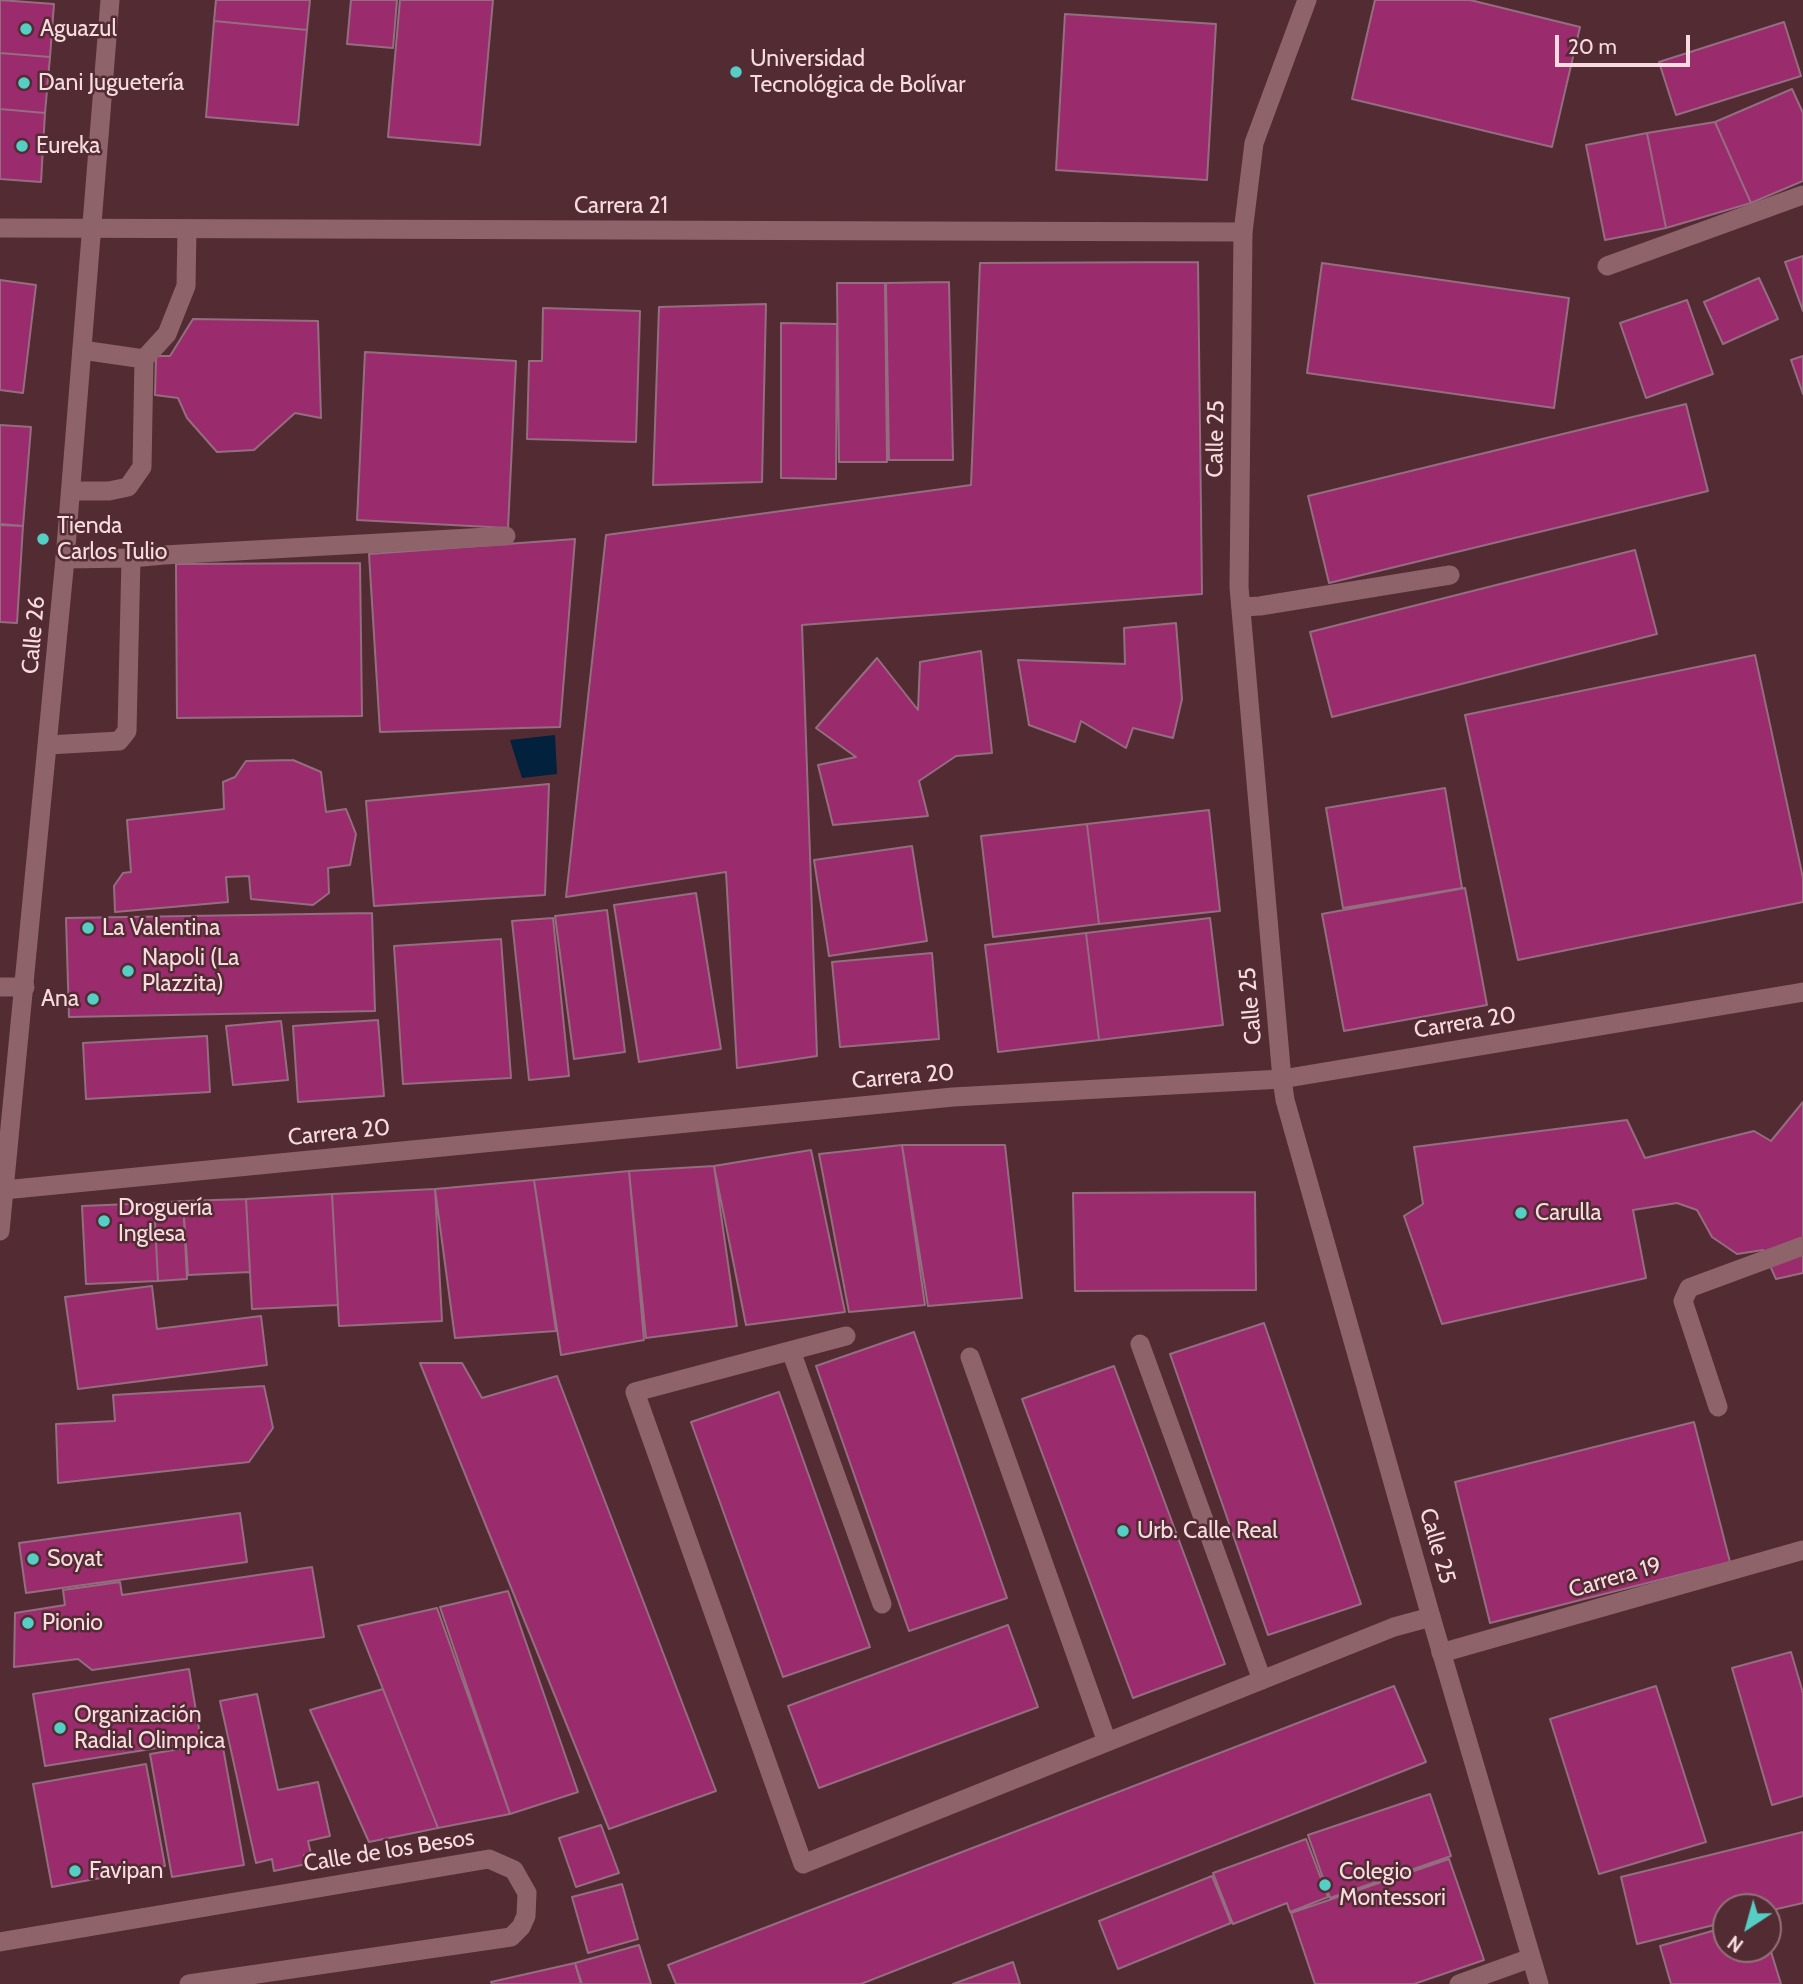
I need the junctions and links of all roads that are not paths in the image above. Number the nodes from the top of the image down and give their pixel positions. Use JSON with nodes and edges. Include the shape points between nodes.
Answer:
{"nodes":[{"id":1,"x":110,"y":0,"type":"edge"},
{"id":2,"x":1307,"y":0,"type":"edge"},
{"id":3,"x":1803,"y":195,"type":"edge"},
{"id":4,"x":0,"y":228,"type":"edge"},
{"id":5,"x":91,"y":228,"type":"junction"},
{"id":6,"x":187,"y":229,"type":"junction"},
{"id":7,"x":1243,"y":232,"type":"junction"},
{"id":8,"x":1607,"y":266,"type":"dead end"},
{"id":9,"x":82,"y":350,"type":"junction"},
{"id":10,"x":144,"y":359,"type":"junction"},
{"id":11,"x":71,"y":491,"type":"junction"},
{"id":12,"x":506,"y":536,"type":"dead end"},
{"id":13,"x":131,"y":558,"type":"junction"},
{"id":14,"x":65,"y":559,"type":"junction"},
{"id":15,"x":1450,"y":575,"type":"dead end"},
{"id":16,"x":1241,"y":607,"type":"junction"},
{"id":17,"x":48,"y":745,"type":"junction"},
{"id":18,"x":0,"y":987,"type":"edge"},
{"id":19,"x":25,"y":987,"type":"junction"},
{"id":20,"x":1803,"y":992,"type":"edge"},
{"id":21,"x":1282,"y":1079,"type":"junction"},
{"id":22,"x":4,"y":1190,"type":"junction"},
{"id":23,"x":0,"y":1231,"type":"edge"},
{"id":24,"x":1803,"y":1247,"type":"edge"},
{"id":25,"x":846,"y":1336,"type":"dead end"},
{"id":26,"x":1140,"y":1344,"type":"dead end"},
{"id":27,"x":791,"y":1351,"type":"junction"},
{"id":28,"x":970,"y":1357,"type":"dead end"},
{"id":29,"x":1718,"y":1407,"type":"dead end"},
{"id":30,"x":1803,"y":1550,"type":"edge"},
{"id":31,"x":882,"y":1604,"type":"dead end"},
{"id":32,"x":1431,"y":1617,"type":"junction"},
{"id":33,"x":1441,"y":1653,"type":"junction"},
{"id":34,"x":1262,"y":1680,"type":"junction"},
{"id":35,"x":1107,"y":1742,"type":"junction"},
{"id":36,"x":0,"y":1942,"type":"edge"},
{"id":37,"x":1531,"y":1958,"type":"junction"},
{"id":38,"x":189,"y":1984,"type":"edge"},
{"id":39,"x":1459,"y":1984,"type":"edge"},
{"id":40,"x":1539,"y":1984,"type":"edge"}],
"edges":[{"from":1,"to":5,"type":"street","name":"Calle 26"},
{"from":2,"to":7,"type":"street","name":"Calle 25","via":[[1254,143]]},
{"from":3,"to":8,"type":"street"},
{"from":4,"to":5,"type":"street","name":"Carrera 21"},
{"from":5,"to":6,"type":"street","name":"Carrera 21"},
{"from":5,"to":9,"type":"street","name":"Calle 26"},
{"from":6,"to":7,"type":"street","name":"Carrera 21"},
{"from":6,"to":10,"type":"street","via":[[186,286],[167,334]]},
{"from":7,"to":16,"type":"street","name":"Calle 25"},
{"from":9,"to":10,"type":"street"},
{"from":9,"to":11,"type":"street","name":"Calle 26"},
{"from":10,"to":11,"type":"street","via":[[142,467],[128,487]]},
{"from":11,"to":14,"type":"street","name":"Calle 26"},
{"from":12,"to":13,"type":"street"},
{"from":13,"to":14,"type":"street"},
{"from":13,"to":17,"type":"street","via":[[127,731],[119,741]]},
{"from":14,"to":17,"type":"street","name":"Calle 26"},
{"from":15,"to":16,"type":"street"},
{"from":16,"to":21,"type":"street","name":"Calle 25"},
{"from":17,"to":19,"type":"street","name":"Calle 26"},
{"from":18,"to":19,"type":"street"},
{"from":19,"to":22,"type":"street","name":"Calle 26"},
{"from":20,"to":21,"type":"street","name":"Carrera 20"},
{"from":21,"to":22,"type":"street","name":"Carrera 20","via":[[953,1097]]},
{"from":21,"to":32,"type":"street","name":"Calle 25"},
{"from":22,"to":23,"type":"street","name":"Calle 26"},
{"from":24,"to":29,"type":"street","via":[[1689,1288],[1683,1301]]},
{"from":25,"to":27,"type":"street"},
{"from":26,"to":34,"type":"street"},
{"from":27,"to":31,"type":"street"},
{"from":27,"to":35,"type":"street","via":[[635,1392],[803,1864]]},
{"from":28,"to":35,"type":"street"},
{"from":30,"to":33,"type":"street","name":"Carrera 19"},
{"from":32,"to":33,"type":"street","name":"Calle 25"},
{"from":32,"to":34,"type":"street"},
{"from":33,"to":37,"type":"street","name":"Calle 25"},
{"from":34,"to":35,"type":"street"},
{"from":36,"to":38,"type":"street","name":"Calle de los Besos","via":[[489,1859],[514,1870],[527,1893],[526,1916],[511,1937]]},
{"from":37,"to":39,"type":"street"},
{"from":37,"to":40,"type":"street","name":"Calle 25"}]}
